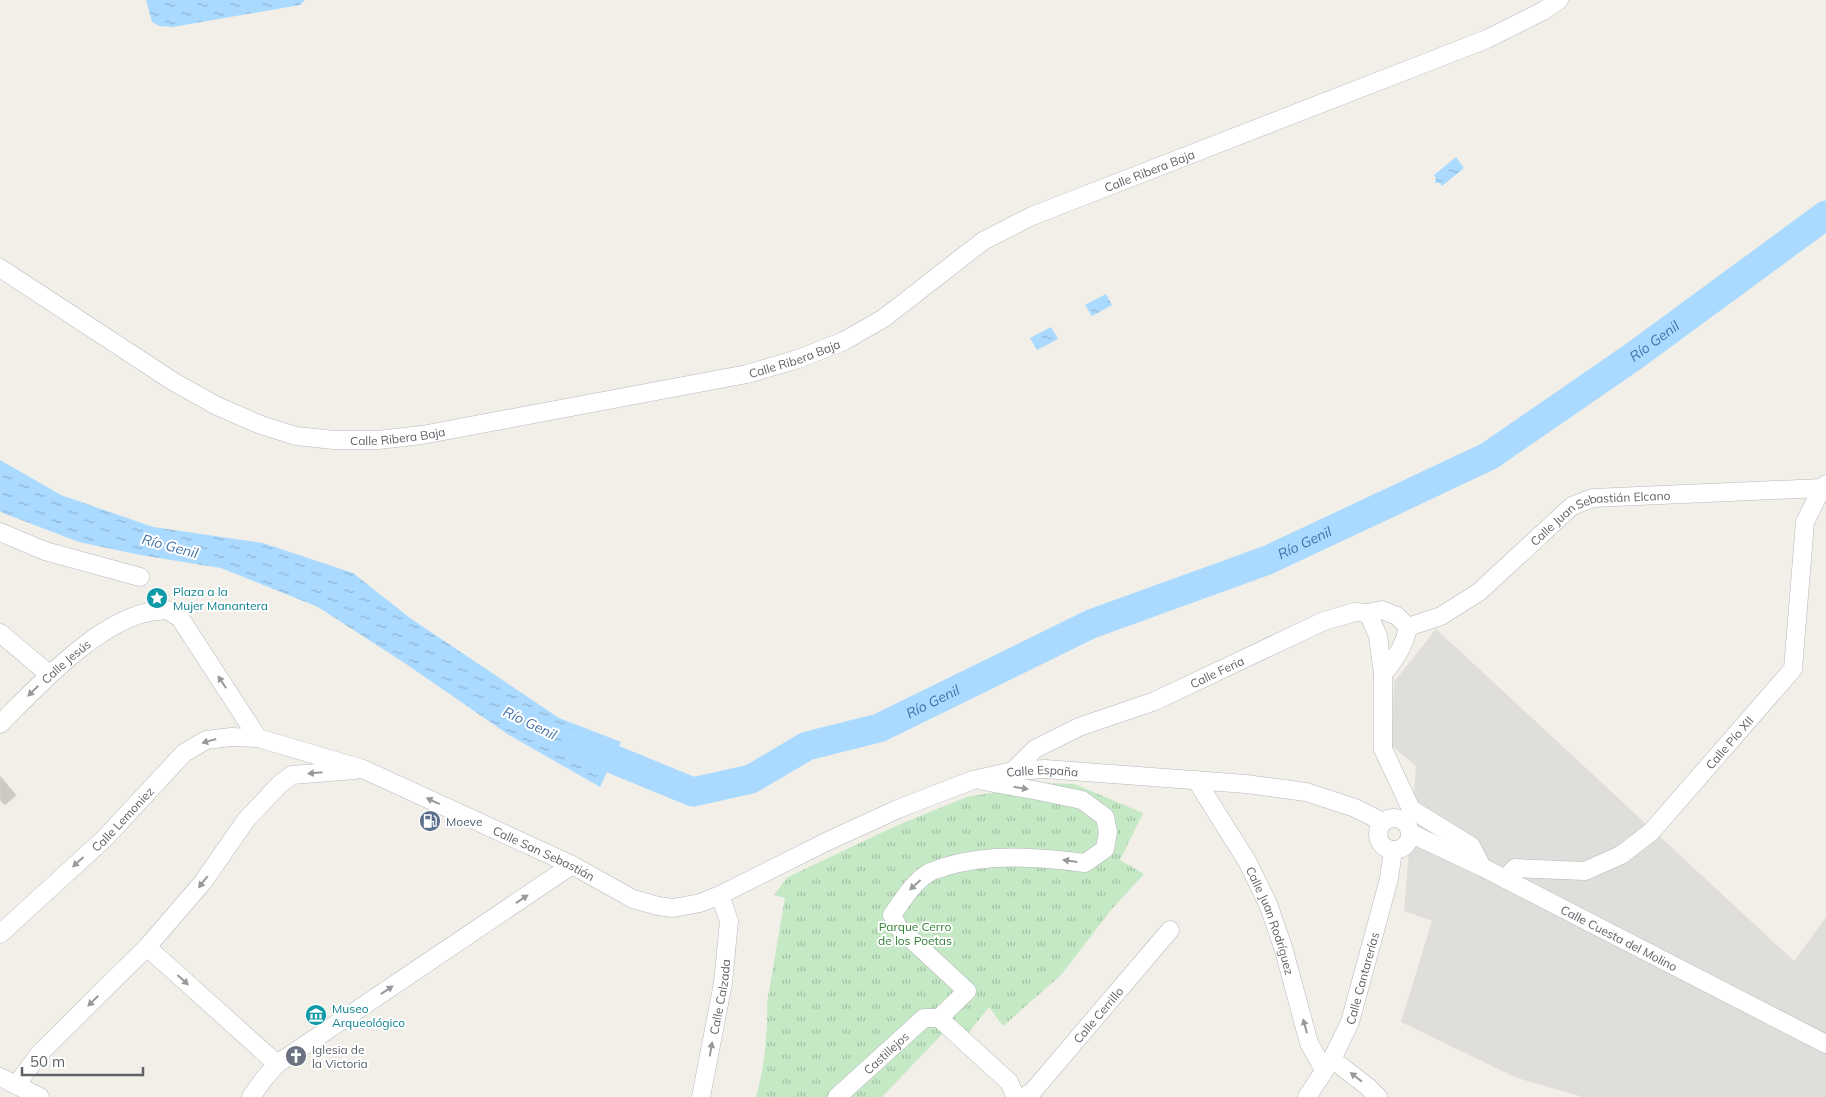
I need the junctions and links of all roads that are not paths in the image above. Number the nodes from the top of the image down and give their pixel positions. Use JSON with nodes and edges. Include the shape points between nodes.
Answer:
{"nodes":[{"id":1,"x":1558,"y":0,"type":"edge"},
{"id":2,"x":0,"y":268,"type":"edge"},
{"id":3,"x":1824,"y":486,"type":"edge"},
{"id":4,"x":0,"y":532,"type":"edge"},
{"id":5,"x":140,"y":577,"type":"dead end"},
{"id":6,"x":1368,"y":612,"type":"junction"},
{"id":7,"x":1408,"y":627,"type":"junction"},
{"id":8,"x":0,"y":633,"type":"edge"},
{"id":9,"x":1383,"y":674,"type":"junction"},
{"id":10,"x":50,"y":675,"type":"junction"},
{"id":11,"x":0,"y":724,"type":"edge"},
{"id":12,"x":258,"y":738,"type":"junction"},
{"id":13,"x":363,"y":769,"type":"junction"},
{"id":14,"x":1013,"y":771,"type":"junction"},
{"id":15,"x":973,"y":780,"type":"junction"},
{"id":16,"x":1196,"y":780,"type":"junction"},
{"id":17,"x":1383,"y":822,"type":"junction"},
{"id":18,"x":1410,"y":833,"type":"junction"},
{"id":19,"x":1393,"y":850,"type":"junction"},
{"id":20,"x":572,"y":865,"type":"junction"},
{"id":21,"x":1482,"y":867,"type":"junction"},
{"id":22,"x":1504,"y":879,"type":"junction"},
{"id":23,"x":720,"y":895,"type":"junction"},
{"id":24,"x":1170,"y":930,"type":"dead end"},
{"id":25,"x":0,"y":934,"type":"edge"},
{"id":26,"x":147,"y":947,"type":"junction"},
{"id":27,"x":939,"y":1018,"type":"junction"},
{"id":28,"x":1826,"y":1044,"type":"edge"},
{"id":29,"x":277,"y":1064,"type":"junction"},
{"id":30,"x":1328,"y":1065,"type":"junction"},
{"id":31,"x":0,"y":1077,"type":"edge"},
{"id":32,"x":16,"y":1085,"type":"junction"},
{"id":33,"x":40,"y":1097,"type":"edge"},
{"id":34,"x":251,"y":1097,"type":"edge"},
{"id":35,"x":701,"y":1097,"type":"edge"},
{"id":36,"x":837,"y":1097,"type":"edge"},
{"id":37,"x":1016,"y":1097,"type":"edge"},
{"id":38,"x":1024,"y":1097,"type":"edge"},
{"id":39,"x":1307,"y":1097,"type":"edge"},
{"id":40,"x":1378,"y":1097,"type":"edge"}],
"edges":[{"from":1,"to":2,"type":"street","name":"Calle Ribera Baja","via":[[1487,39],[1032,216],[984,241],[884,318],[844,341],[798,359],[747,374],[422,435],[334,440],[296,436],[261,424],[217,406],[174,382]]},
{"from":3,"to":7,"type":"street","name":"Calle Juan Sebastián Elcano","via":[[1593,498],[1572,506],[1479,592],[1441,616]]},
{"from":3,"to":22,"type":"street","name":"Calle Pío XII","via":[[1805,522],[1793,669],[1652,832],[1621,855],[1585,871],[1515,868]]},
{"from":4,"to":5,"type":"street","via":[[45,551]]},
{"from":6,"to":7,"type":"street","via":[[1382,610],[1397,616]]},
{"from":6,"to":9,"type":"street","via":[[1378,636]]},
{"from":6,"to":14,"type":"street","name":"Calle Feria","via":[[1355,612],[1324,621],[1155,701],[1079,728],[1035,749]]},
{"from":7,"to":9,"type":"street","via":[[1394,661]]},
{"from":8,"to":10,"type":"street"},
{"from":9,"to":21,"type":"street","via":[[1383,749],[1411,809],[1471,846]]},
{"from":10,"to":11,"type":"street","name":"Calle Jesús","one_way":true},
{"from":12,"to":10,"type":"street","name":"Calle Jesús","one_way":true,"via":[[180,618],[166,610],[143,612],[121,622],[84,645]]},
{"from":12,"to":13,"type":"street","name":"Calle San Sebastián"},
{"from":12,"to":25,"type":"street","name":"Calle Lemoniez","one_way":true,"via":[[231,736],[206,740],[184,753],[104,838]]},
{"from":20,"to":13,"type":"street","name":"Calle San Sebastián","one_way":true},
{"from":13,"to":26,"type":"street","one_way":true,"via":[[292,775],[279,785],[246,820],[203,882]]},
{"from":14,"to":15,"type":"street","name":"Calle España"},
{"from":14,"to":16,"type":"street","name":"Calle España","via":[[1045,769]]},
{"from":15,"to":23,"type":"street","name":"Calle España","via":[[898,809]]},
{"from":15,"to":27,"type":"street","one_way":true,"via":[[1082,800],[1105,817],[1108,832],[1105,848],[1085,863],[1046,858],[996,858],[957,863],[930,872],[908,891],[892,915],[898,927],[967,991]]},
{"from":16,"to":17,"type":"street","name":"Calle España","via":[[1306,792],[1355,808]]},
{"from":30,"to":16,"type":"street","name":"Calle Juan Rodríguez","one_way":true,"via":[[1309,1043],[1268,904],[1247,861]]},
{"from":17,"to":18,"type":"street","via":[[1398,818],[1406,823]]},
{"from":17,"to":19,"type":"street","via":[[1378,831],[1380,842]]},
{"from":18,"to":19,"type":"street","via":[[1407,843]]},
{"from":18,"to":21,"type":"street","name":"Calle Cuesta del Molino"},
{"from":19,"to":30,"type":"street","name":"Calle Cantarerías","via":[[1389,879],[1350,1022]]},
{"from":20,"to":23,"type":"street","name":"Calle San Sebastián","via":[[633,899],[658,906],[686,906]]},
{"from":29,"to":20,"type":"street","one_way":true},
{"from":21,"to":22,"type":"street","name":"Calle Cuesta del Molino"},
{"from":22,"to":28,"type":"street","name":"Calle Cuesta del Molino"},
{"from":35,"to":23,"type":"street","name":"Calle Calzada","one_way":true,"via":[[723,983],[729,921]]},
{"from":24,"to":38,"type":"street","name":"Calle Cerrillo","via":[[1033,1091]]},
{"from":26,"to":29,"type":"street","one_way":true},
{"from":26,"to":32,"type":"street","one_way":true,"via":[[42,1052]]},
{"from":27,"to":36,"type":"street","name":"Castillejos","via":[[924,1018]]},
{"from":27,"to":37,"type":"street","via":[[1009,1082]]},
{"from":29,"to":34,"type":"street"},
{"from":30,"to":39,"type":"street","name":"Calle Cantarerías"},
{"from":40,"to":30,"type":"street","one_way":true,"via":[[1368,1087]]},
{"from":31,"to":32,"type":"street"},
{"from":32,"to":33,"type":"street"}]}
